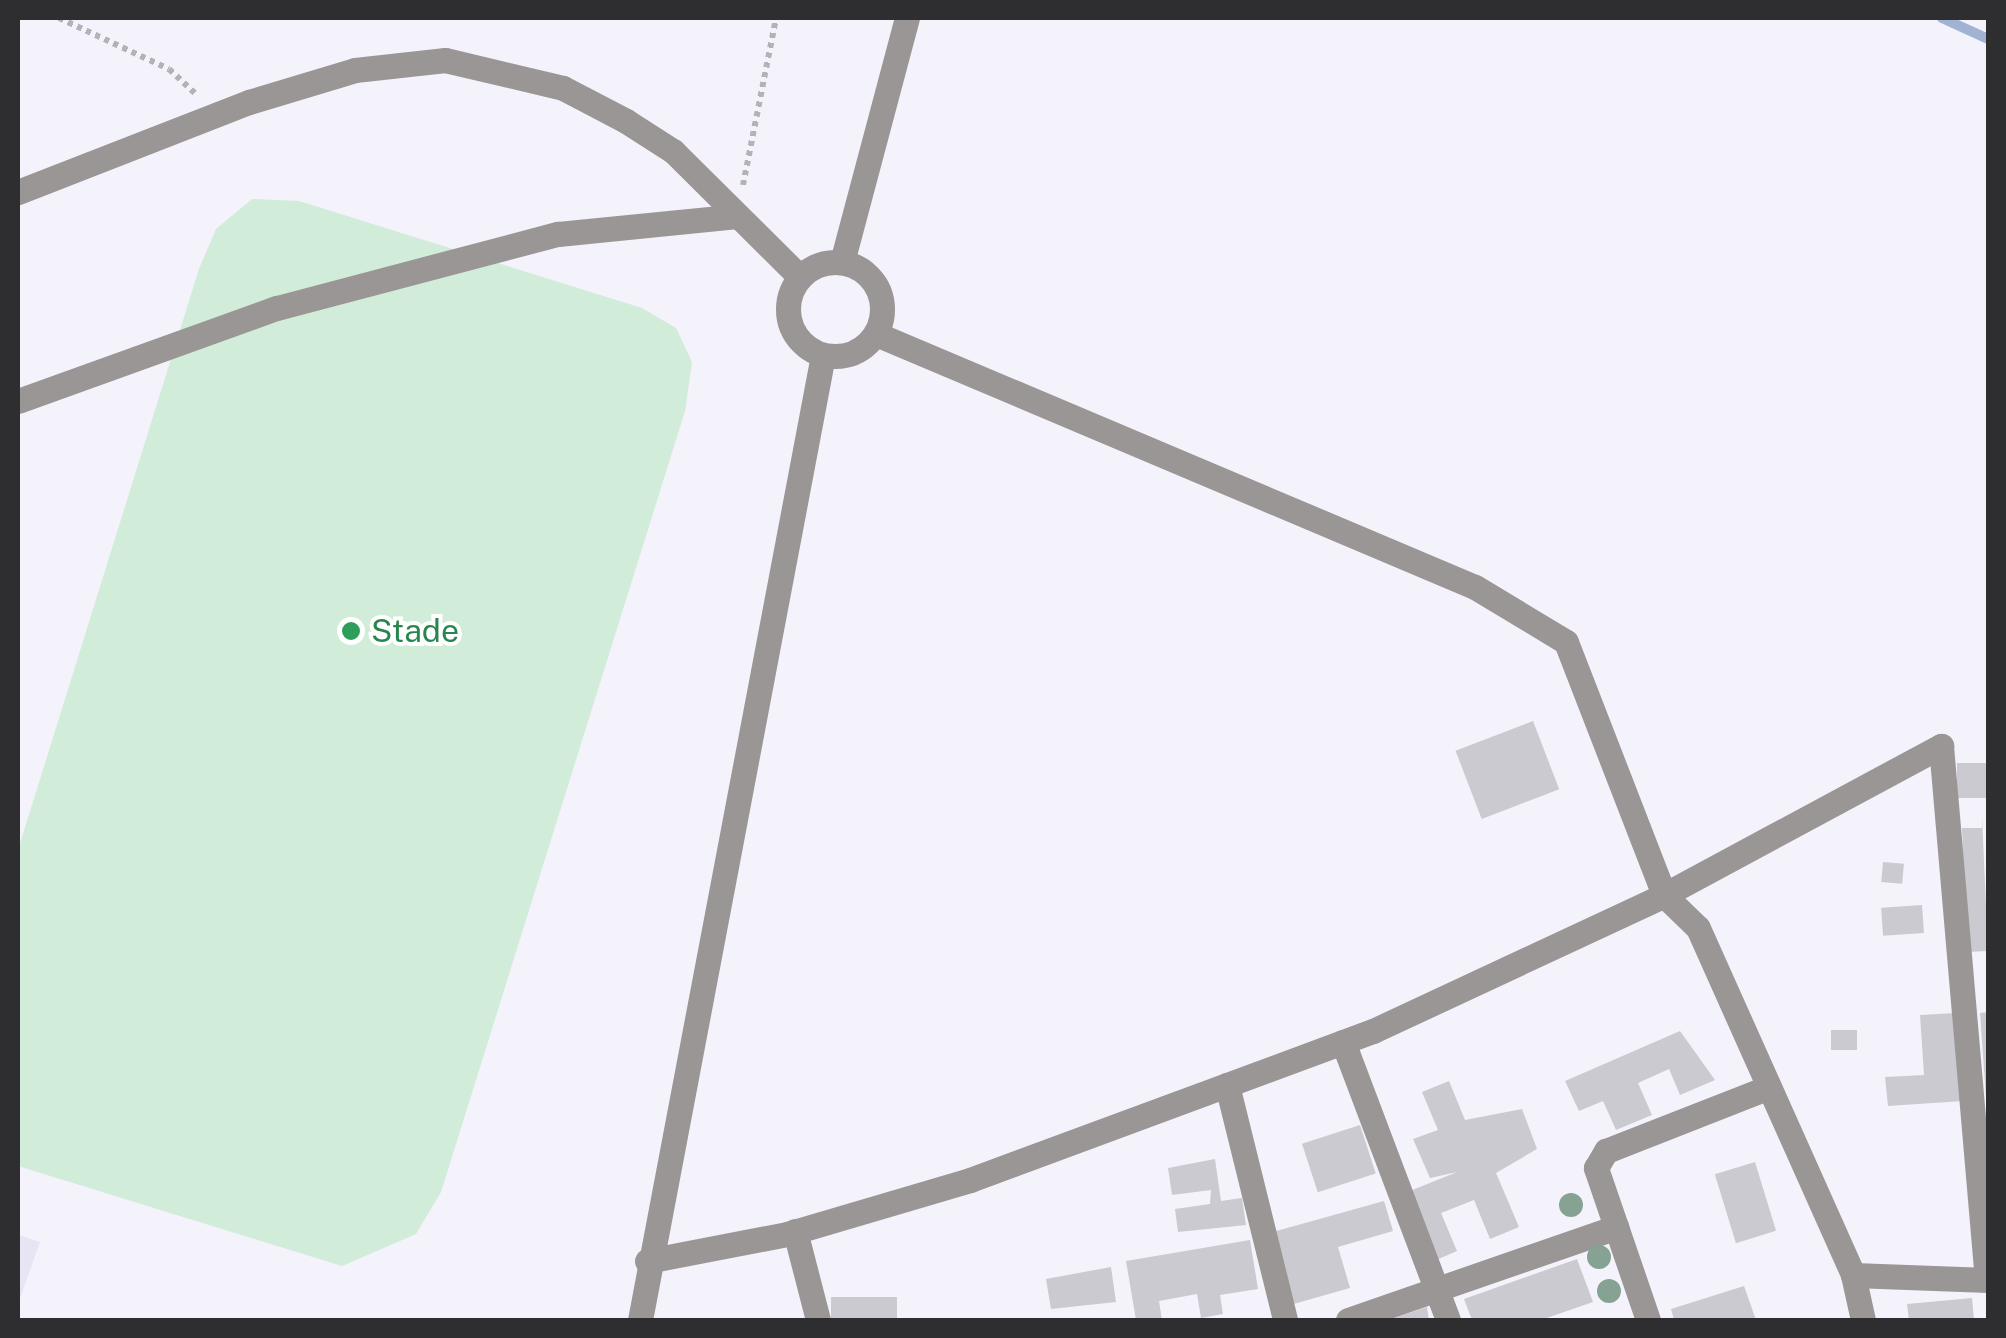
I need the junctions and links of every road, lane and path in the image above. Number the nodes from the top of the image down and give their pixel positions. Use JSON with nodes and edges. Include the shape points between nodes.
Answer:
{"nodes":[{"id":1,"x":60,"y":18,"type":"edge"},
{"id":2,"x":776,"y":18,"type":"edge"},
{"id":3,"x":907,"y":18,"type":"edge"},
{"id":4,"x":219,"y":115,"type":"junction"},
{"id":5,"x":18,"y":192,"type":"edge"},
{"id":6,"x":737,"y":216,"type":"junction"},
{"id":7,"x":842,"y":262,"type":"junction"},
{"id":8,"x":800,"y":278,"type":"junction"},
{"id":9,"x":876,"y":334,"type":"junction"},
{"id":10,"x":823,"y":355,"type":"junction"},
{"id":11,"x":18,"y":400,"type":"edge"},
{"id":12,"x":1664,"y":895,"type":"junction"},
{"id":13,"x":1343,"y":1042,"type":"junction"},
{"id":14,"x":1227,"y":1085,"type":"junction"},
{"id":15,"x":1768,"y":1087,"type":"junction"},
{"id":16,"x":1616,"y":1227,"type":"junction"},
{"id":17,"x":795,"y":1232,"type":"junction"},
{"id":18,"x":647,"y":1261,"type":"junction"},
{"id":19,"x":1852,"y":1275,"type":"junction"},
{"id":20,"x":1988,"y":1280,"type":"edge"},
{"id":21,"x":1437,"y":1289,"type":"junction"},
{"id":22,"x":1276,"y":1319,"type":"edge"},
{"id":23,"x":640,"y":1320,"type":"edge"},
{"id":24,"x":818,"y":1320,"type":"edge"},
{"id":25,"x":1348,"y":1320,"type":"edge"},
{"id":26,"x":1448,"y":1320,"type":"edge"},
{"id":27,"x":1648,"y":1320,"type":"edge"},
{"id":28,"x":1863,"y":1320,"type":"edge"}],
"edges":[{"from":1,"to":4,"type":"path","via":[[169,69]]},
{"from":2,"to":6,"type":"path"},
{"from":3,"to":7,"type":"street"},
{"from":4,"to":5,"type":"street"},
{"from":4,"to":6,"type":"street","via":[[355,70],[445,60],[501,68],[563,88],[657,141]]},
{"from":6,"to":8,"type":"street"},
{"from":6,"to":11,"type":"street","via":[[658,217],[558,234],[277,308]]},
{"from":7,"to":8,"type":"street"},
{"from":7,"to":9,"type":"street","via":[[878,289]]},
{"from":8,"to":10,"type":"street","via":[[790,323]]},
{"from":9,"to":10,"type":"street","via":[[853,353]]},
{"from":9,"to":12,"type":"street","via":[[1540,618],[1583,670]]},
{"from":10,"to":18,"type":"street"},
{"from":12,"to":13,"type":"street"},
{"from":12,"to":15,"type":"street","via":[[1698,928]]},
{"from":12,"to":20,"type":"street","via":[[1941,746]]},
{"from":13,"to":14,"type":"street"},
{"from":13,"to":21,"type":"street"},
{"from":14,"to":17,"type":"street","via":[[970,1180]]},
{"from":14,"to":22,"type":"street"},
{"from":15,"to":16,"type":"street","via":[[1606,1151],[1596,1168]]},
{"from":15,"to":19,"type":"street"},
{"from":16,"to":21,"type":"street"},
{"from":16,"to":27,"type":"street"},
{"from":17,"to":18,"type":"street"},
{"from":17,"to":24,"type":"street"},
{"from":18,"to":23,"type":"street"},
{"from":19,"to":20,"type":"street"},
{"from":19,"to":28,"type":"street"},
{"from":21,"to":25,"type":"street"},
{"from":21,"to":26,"type":"street"}]}
